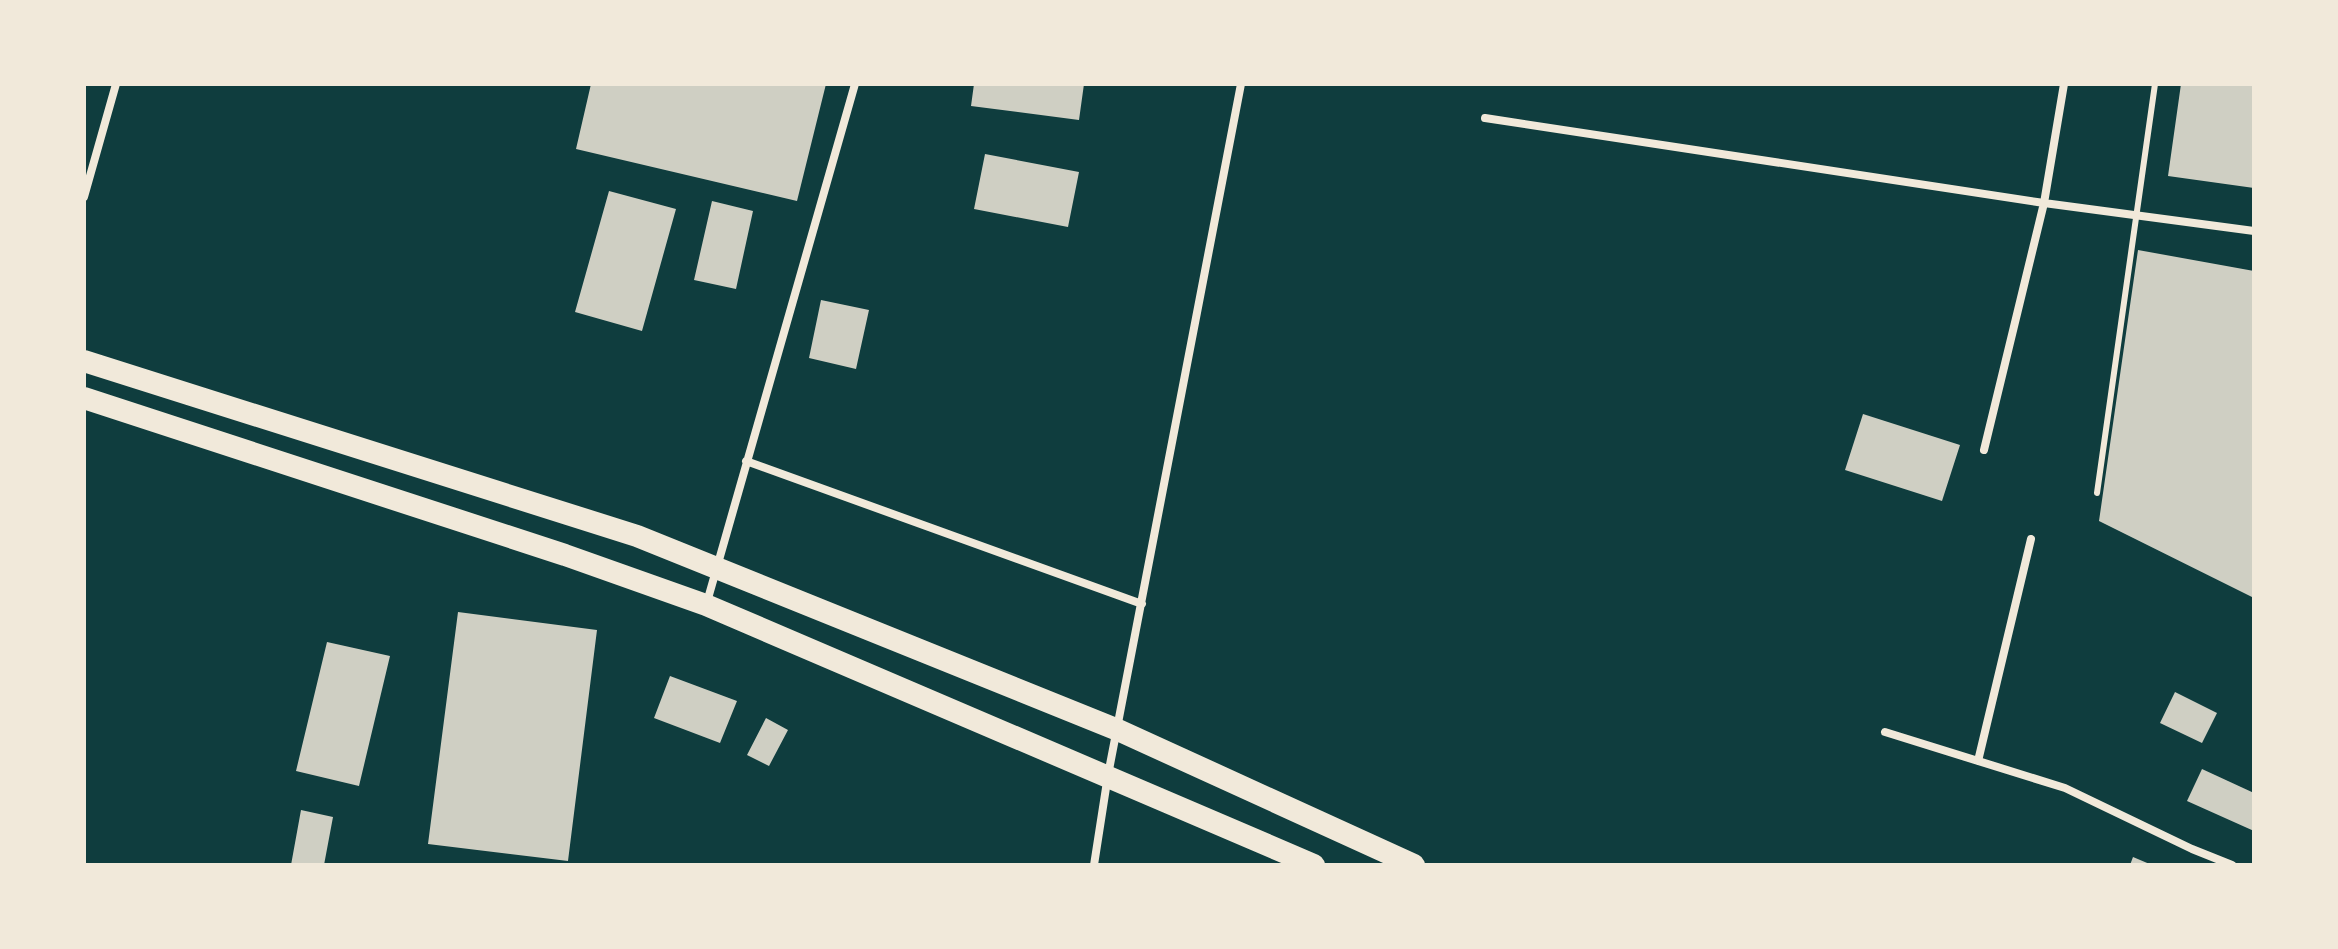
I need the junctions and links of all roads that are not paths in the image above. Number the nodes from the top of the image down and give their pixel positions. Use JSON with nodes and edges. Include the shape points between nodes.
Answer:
{"nodes":[{"id":1,"x":116,"y":84,"type":"edge"},
{"id":2,"x":855,"y":84,"type":"edge"},
{"id":3,"x":1241,"y":84,"type":"edge"},
{"id":4,"x":2064,"y":84,"type":"edge"},
{"id":5,"x":2155,"y":84,"type":"edge"},
{"id":6,"x":1485,"y":118,"type":"dead end"},
{"id":7,"x":84,"y":197,"type":"edge"},
{"id":8,"x":2044,"y":203,"type":"junction"},
{"id":9,"x":2136,"y":215,"type":"junction"},
{"id":10,"x":2254,"y":231,"type":"edge"},
{"id":11,"x":84,"y":361,"type":"edge"},
{"id":12,"x":84,"y":398,"type":"edge"},
{"id":13,"x":1984,"y":450,"type":"dead end"},
{"id":14,"x":746,"y":461,"type":"junction"},
{"id":15,"x":2097,"y":493,"type":"dead end"},
{"id":16,"x":2031,"y":539,"type":"dead end"},
{"id":17,"x":715,"y":567,"type":"junction"},
{"id":18,"x":1142,"y":604,"type":"junction"},
{"id":19,"x":706,"y":605,"type":"junction"},
{"id":20,"x":1118,"y":730,"type":"junction"},
{"id":21,"x":1885,"y":732,"type":"dead end"},
{"id":22,"x":1978,"y":761,"type":"junction"},
{"id":23,"x":1108,"y":775,"type":"junction"},
{"id":24,"x":1094,"y":865,"type":"edge"},
{"id":25,"x":1314,"y":865,"type":"edge"},
{"id":26,"x":1414,"y":865,"type":"edge"},
{"id":27,"x":2232,"y":865,"type":"edge"}],
"edges":[{"from":1,"to":7,"type":"street"},
{"from":2,"to":14,"type":"street"},
{"from":3,"to":18,"type":"street"},
{"from":4,"to":8,"type":"street"},
{"from":5,"to":9,"type":"lane"},
{"from":6,"to":8,"type":"street"},
{"from":8,"to":9,"type":"street"},
{"from":8,"to":13,"type":"street"},
{"from":9,"to":10,"type":"street"},
{"from":9,"to":15,"type":"lane"},
{"from":11,"to":17,"type":"highway","via":[[637,536]]},
{"from":12,"to":19,"type":"highway"},
{"from":14,"to":17,"type":"street"},
{"from":14,"to":18,"type":"street"},
{"from":16,"to":22,"type":"street"},
{"from":17,"to":19,"type":"street"},
{"from":17,"to":20,"type":"highway"},
{"from":18,"to":20,"type":"street"},
{"from":19,"to":23,"type":"highway"},
{"from":20,"to":23,"type":"street"},
{"from":20,"to":26,"type":"highway"},
{"from":21,"to":22,"type":"street"},
{"from":22,"to":27,"type":"street","via":[[2065,788]]},
{"from":23,"to":24,"type":"street"},
{"from":23,"to":25,"type":"highway"}]}
